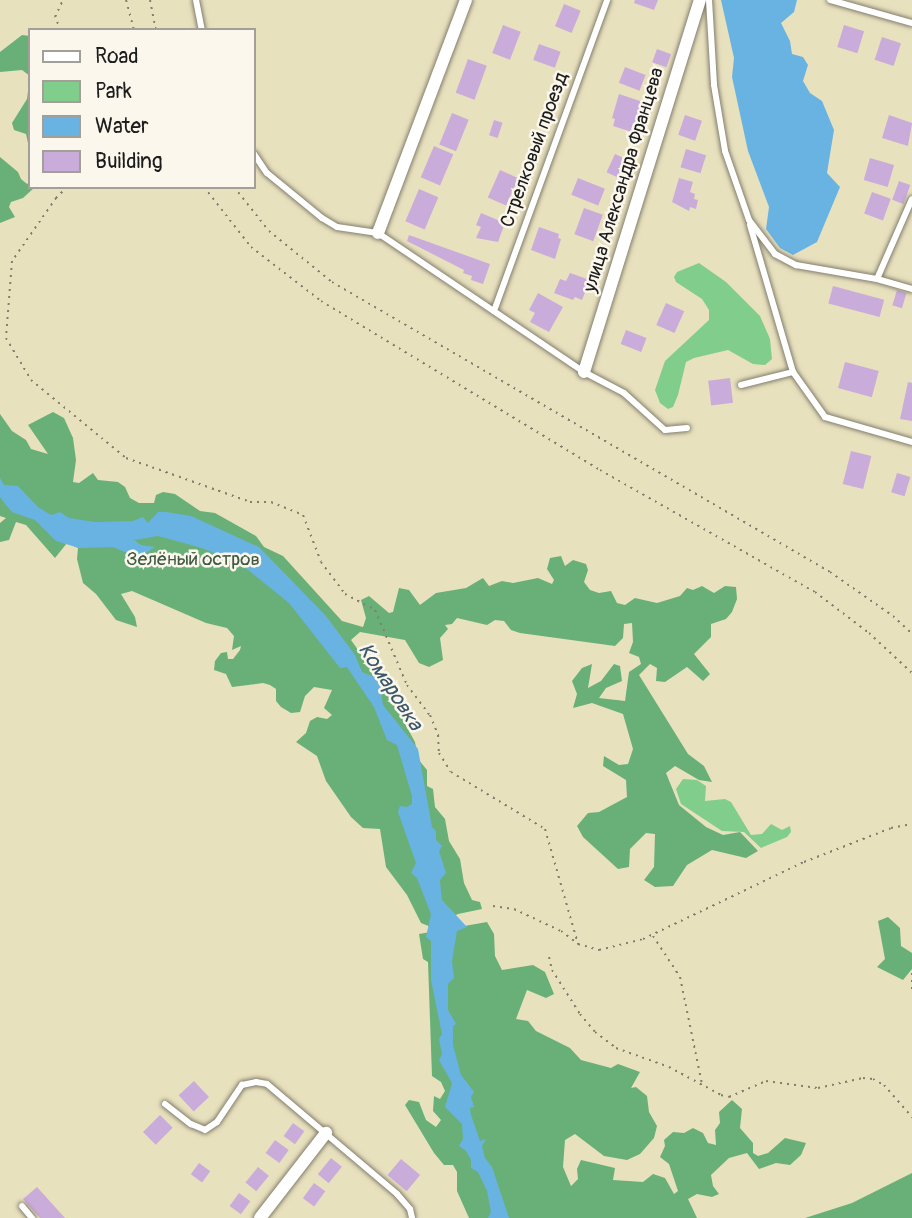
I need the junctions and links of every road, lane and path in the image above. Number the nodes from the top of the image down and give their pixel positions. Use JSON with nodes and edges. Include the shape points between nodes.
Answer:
{"nodes":[{"id":1,"x":63,"y":0,"type":"edge"},
{"id":2,"x":126,"y":0,"type":"edge"},
{"id":3,"x":150,"y":0,"type":"edge"},
{"id":4,"x":196,"y":0,"type":"edge"},
{"id":5,"x":466,"y":0,"type":"edge"},
{"id":6,"x":607,"y":0,"type":"edge"},
{"id":7,"x":700,"y":0,"type":"edge"},
{"id":8,"x":709,"y":0,"type":"edge"},
{"id":9,"x":830,"y":0,"type":"edge"},
{"id":10,"x":912,"y":23,"type":"edge"},
{"id":11,"x":60,"y":28,"type":"edge"},
{"id":12,"x":133,"y":28,"type":"edge"},
{"id":13,"x":156,"y":28,"type":"edge"},
{"id":14,"x":202,"y":28,"type":"edge"},
{"id":15,"x":256,"y":157,"type":"edge"},
{"id":16,"x":65,"y":189,"type":"edge"},
{"id":17,"x":206,"y":189,"type":"edge"},
{"id":18,"x":236,"y":189,"type":"edge"},
{"id":19,"x":912,"y":199,"type":"edge"},
{"id":20,"x":749,"y":220,"type":"junction"},
{"id":21,"x":379,"y":233,"type":"junction"},
{"id":22,"x":877,"y":279,"type":"junction"},
{"id":23,"x":912,"y":289,"type":"edge"},
{"id":24,"x":494,"y":311,"type":"junction"},
{"id":25,"x":584,"y":372,"type":"junction"},
{"id":26,"x":793,"y":372,"type":"junction"},
{"id":27,"x":741,"y":385,"type":"dead end"},
{"id":28,"x":687,"y":428,"type":"dead end"},
{"id":29,"x":912,"y":442,"type":"edge"},
{"id":30,"x":912,"y":634,"type":"edge"},
{"id":31,"x":912,"y":673,"type":"edge"},
{"id":32,"x":912,"y":824,"type":"edge"},
{"id":33,"x":493,"y":906,"type":"dead end"},
{"id":34,"x":653,"y":935,"type":"junction"},
{"id":35,"x":578,"y":944,"type":"junction"},
{"id":36,"x":549,"y":957,"type":"dead end"},
{"id":37,"x":912,"y":973,"type":"edge"},
{"id":38,"x":912,"y":990,"type":"edge"},
{"id":39,"x":702,"y":1085,"type":"junction"},
{"id":40,"x":165,"y":1104,"type":"dead end"},
{"id":41,"x":912,"y":1117,"type":"edge"},
{"id":42,"x":326,"y":1133,"type":"junction"},
{"id":43,"x":22,"y":1206,"type":"dead end"},
{"id":44,"x":32,"y":1218,"type":"edge"},
{"id":45,"x":260,"y":1218,"type":"edge"},
{"id":46,"x":412,"y":1218,"type":"edge"}],
"edges":[{"from":1,"to":11,"type":"path","via":[[55,17]]},
{"from":2,"to":12,"type":"path"},
{"from":3,"to":13,"type":"path"},
{"from":4,"to":14,"type":"lane"},
{"from":5,"to":21,"type":"street"},
{"from":6,"to":24,"type":"lane","name":"Стрелковый проезд"},
{"from":7,"to":25,"type":"street","name":"улица Александра Францева"},
{"from":8,"to":20,"type":"lane","via":[[714,85],[725,150]]},
{"from":9,"to":10,"type":"lane"},
{"from":15,"to":21,"type":"lane","via":[[267,173],[322,218],[337,227]]},
{"from":16,"to":35,"type":"path","via":[[12,261],[6,338],[31,380],[126,458],[250,502],[271,502],[303,515],[321,562],[345,594],[375,610],[407,685],[430,715],[439,753],[451,772],[545,829]]},
{"from":17,"to":31,"type":"path","via":[[251,247],[321,301],[600,470],[815,592]]},
{"from":18,"to":30,"type":"path","via":[[269,231],[332,282],[830,572]]},
{"from":19,"to":22,"type":"lane"},
{"from":20,"to":22,"type":"lane","via":[[775,254],[796,265]]},
{"from":20,"to":26,"type":"lane"},
{"from":21,"to":24,"type":"lane"},
{"from":22,"to":23,"type":"lane"},
{"from":24,"to":25,"type":"lane"},
{"from":25,"to":28,"type":"lane","via":[[624,393],[665,430]]},
{"from":26,"to":27,"type":"lane"},
{"from":26,"to":29,"type":"lane","via":[[825,417]]},
{"from":32,"to":34,"type":"path","via":[[804,862]]},
{"from":33,"to":35,"type":"path","via":[[514,909]]},
{"from":34,"to":35,"type":"path","via":[[599,950]]},
{"from":34,"to":39,"type":"path","via":[[680,978]]},
{"from":36,"to":39,"type":"path","via":[[552,970],[595,1032],[616,1048]]},
{"from":37,"to":38,"type":"path"},
{"from":39,"to":41,"type":"path","via":[[729,1097],[766,1081],[818,1088],[873,1079]]},
{"from":40,"to":42,"type":"lane","via":[[205,1130],[217,1122],[242,1085],[256,1082],[267,1084]]},
{"from":42,"to":45,"type":"street"},
{"from":42,"to":46,"type":"lane","via":[[397,1194]]},
{"from":43,"to":44,"type":"lane"}]}
